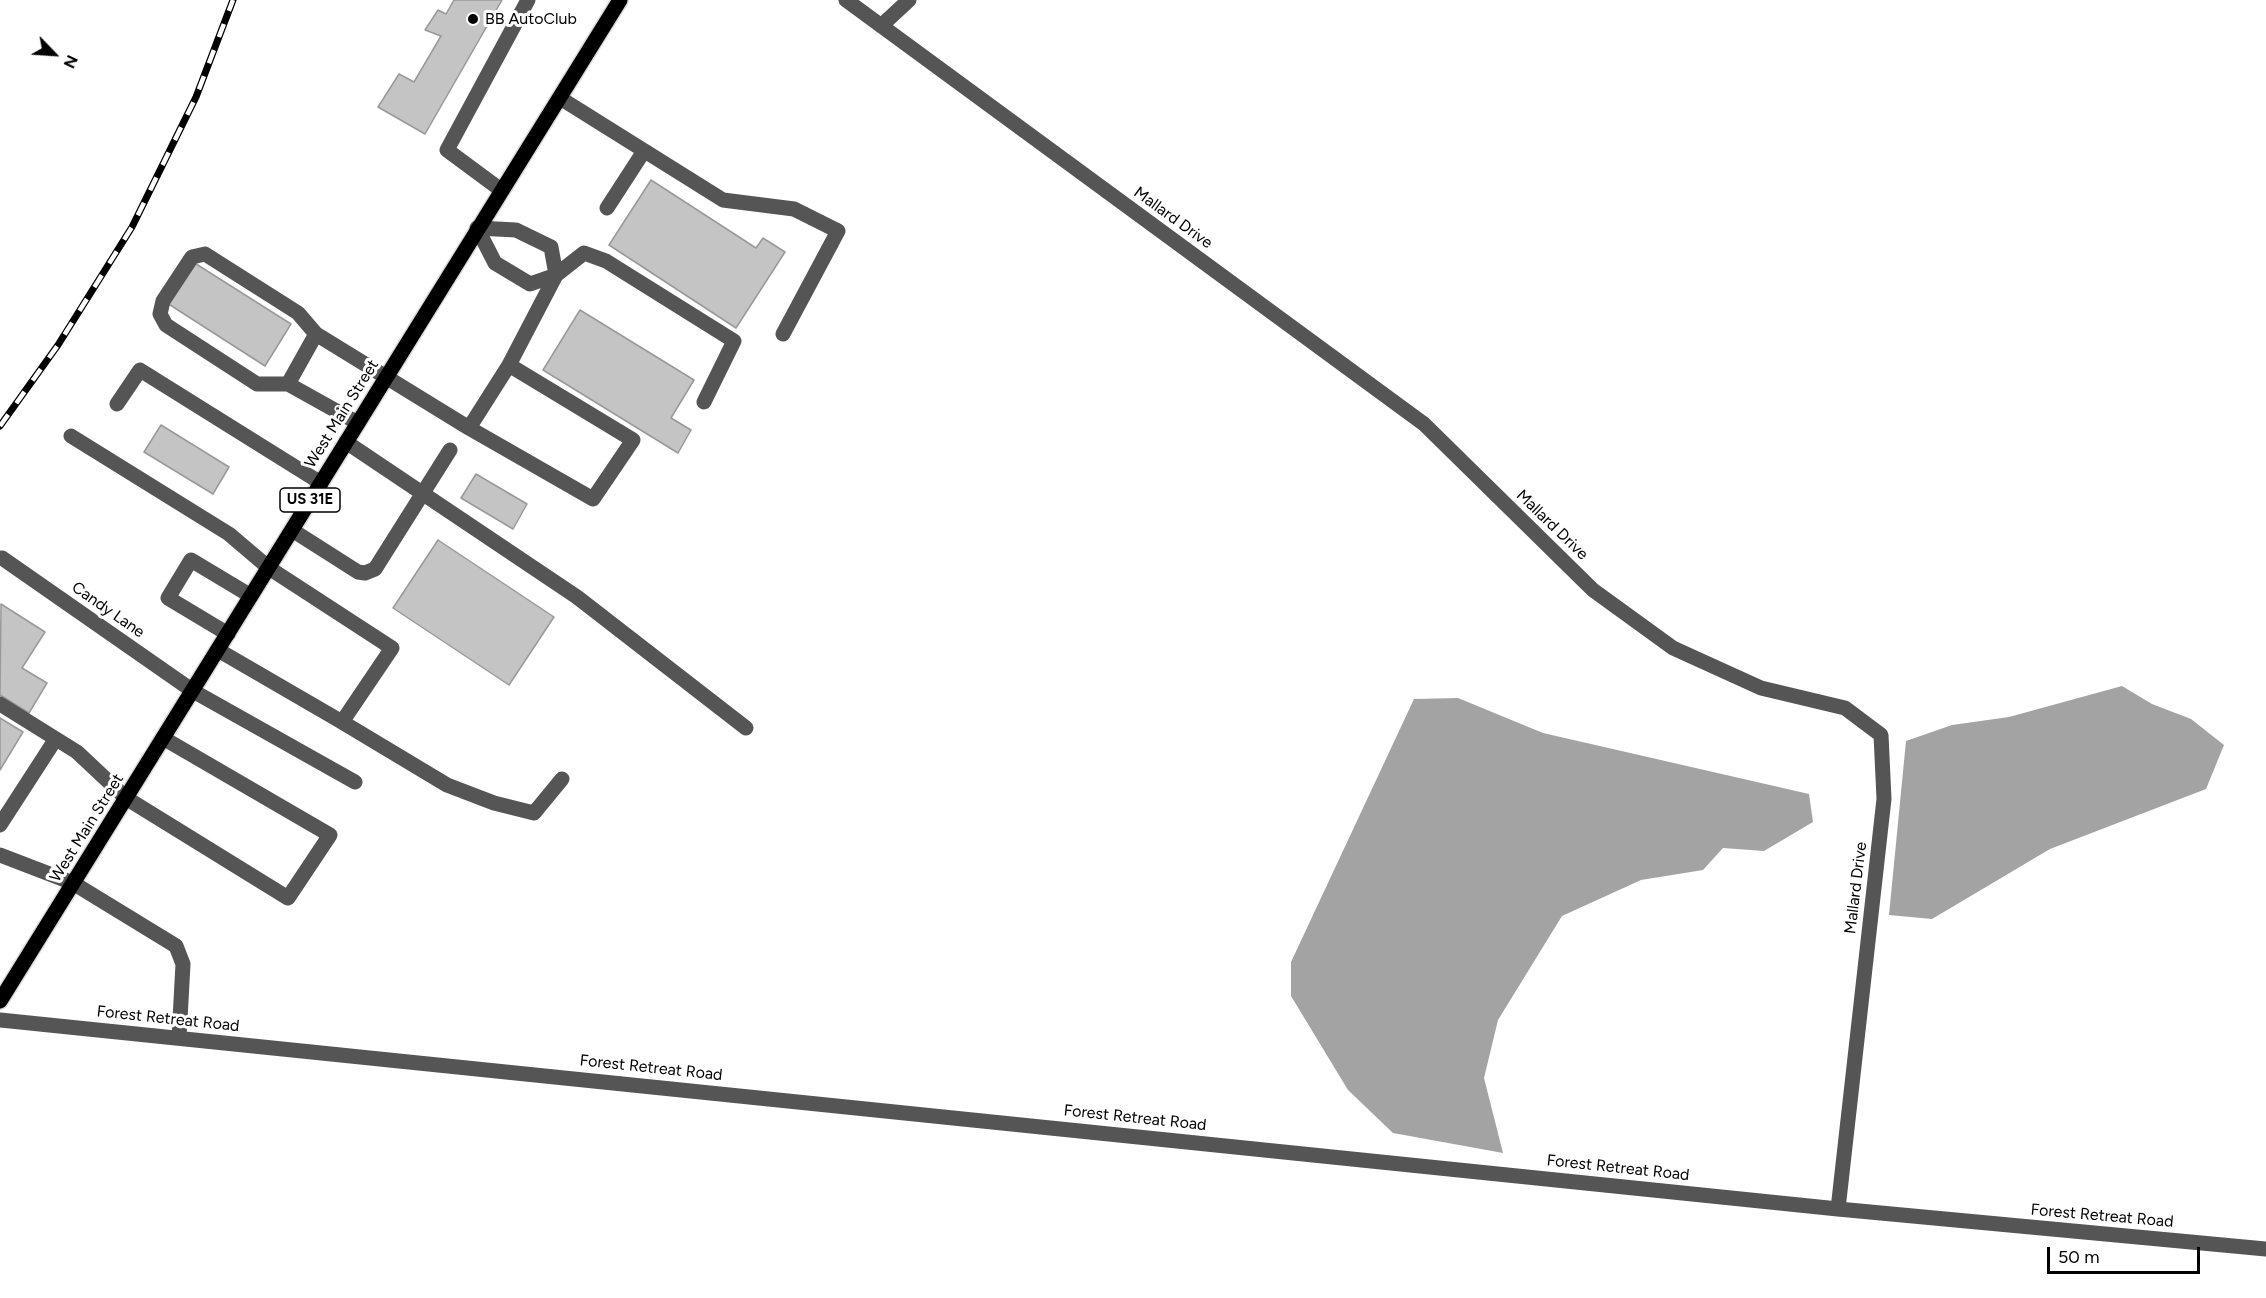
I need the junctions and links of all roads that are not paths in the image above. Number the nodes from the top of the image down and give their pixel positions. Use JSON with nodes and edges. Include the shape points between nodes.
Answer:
{"nodes":[{"id":1,"x":528,"y":0,"type":"edge"},
{"id":2,"x":620,"y":0,"type":"edge"},
{"id":3,"x":846,"y":0,"type":"edge"},
{"id":4,"x":909,"y":0,"type":"edge"},
{"id":5,"x":881,"y":26,"type":"junction"},
{"id":6,"x":560,"y":98,"type":"junction"},
{"id":7,"x":644,"y":151,"type":"junction"},
{"id":8,"x":501,"y":190,"type":"junction"},
{"id":9,"x":607,"y":208,"type":"dead end"},
{"id":10,"x":477,"y":228,"type":"junction"},
{"id":11,"x":556,"y":275,"type":"junction"},
{"id":12,"x":316,"y":334,"type":"junction"},
{"id":13,"x":783,"y":334,"type":"dead end"},
{"id":14,"x":509,"y":365,"type":"junction"},
{"id":15,"x":387,"y":376,"type":"junction"},
{"id":16,"x":288,"y":384,"type":"junction"},
{"id":17,"x":704,"y":402,"type":"dead end"},
{"id":18,"x":117,"y":404,"type":"dead end"},
{"id":19,"x":358,"y":423,"type":"junction"},
{"id":20,"x":469,"y":428,"type":"junction"},
{"id":21,"x":71,"y":436,"type":"dead end"},
{"id":22,"x":346,"y":442,"type":"junction"},
{"id":23,"x":450,"y":450,"type":"dead end"},
{"id":24,"x":321,"y":483,"type":"junction"},
{"id":25,"x":423,"y":493,"type":"junction"},
{"id":26,"x":292,"y":530,"type":"junction"},
{"id":27,"x":2,"y":558,"type":"dead end"},
{"id":28,"x":269,"y":568,"type":"junction"},
{"id":29,"x":251,"y":596,"type":"junction"},
{"id":30,"x":228,"y":634,"type":"junction"},
{"id":31,"x":218,"y":650,"type":"junction"},
{"id":32,"x":193,"y":691,"type":"junction"},
{"id":33,"x":0,"y":704,"type":"edge"},
{"id":34,"x":342,"y":722,"type":"junction"},
{"id":35,"x":746,"y":728,"type":"dead end"},
{"id":36,"x":163,"y":738,"type":"junction"},
{"id":37,"x":55,"y":740,"type":"junction"},
{"id":38,"x":562,"y":779,"type":"dead end"},
{"id":39,"x":355,"y":782,"type":"dead end"},
{"id":40,"x":126,"y":798,"type":"junction"},
{"id":41,"x":0,"y":825,"type":"edge"},
{"id":42,"x":0,"y":855,"type":"edge"},
{"id":43,"x":73,"y":883,"type":"junction"},
{"id":44,"x":2,"y":993,"type":"edge"},
{"id":45,"x":0,"y":1020,"type":"edge"},
{"id":46,"x":179,"y":1038,"type":"junction"},
{"id":47,"x":1838,"y":1209,"type":"junction"},
{"id":48,"x":2266,"y":1249,"type":"edge"}],
"edges":[{"from":1,"to":8,"type":"street","via":[[447,150]]},
{"from":2,"to":6,"type":"main road","name":"West Main Street","number":"US 31E"},
{"from":3,"to":5,"type":"street","name":"Mallard Drive"},
{"from":4,"to":5,"type":"street"},
{"from":5,"to":47,"type":"street","name":"Mallard Drive","via":[[1424,424],[1593,590],[1673,648],[1761,688],[1845,708],[1881,735],[1884,799]]},
{"from":6,"to":7,"type":"street"},
{"from":6,"to":8,"type":"main road","name":"West Main Street","number":"US 31E"},
{"from":7,"to":9,"type":"street"},
{"from":7,"to":13,"type":"street","via":[[723,200],[794,209],[838,231]]},
{"from":8,"to":10,"type":"main road","name":"West Main Street","number":"US 31E"},
{"from":10,"to":11,"type":"street","via":[[516,230],[550,247]]},
{"from":10,"to":11,"type":"street","via":[[495,263],[530,284]]},
{"from":10,"to":15,"type":"main road","name":"West Main Street","number":"US 31E"},
{"from":11,"to":14,"type":"street"},
{"from":11,"to":17,"type":"street","via":[[584,253],[606,261],[734,341]]},
{"from":12,"to":15,"type":"street"},
{"from":12,"to":16,"type":"street"},
{"from":12,"to":16,"type":"street","via":[[298,313],[205,254],[192,257],[163,301],[160,314],[166,325],[257,384]]},
{"from":14,"to":20,"type":"street"},
{"from":14,"to":20,"type":"street","via":[[633,440],[593,499]]},
{"from":15,"to":19,"type":"main road","name":"West Main Street","number":"US 31E"},
{"from":15,"to":20,"type":"street"},
{"from":16,"to":19,"type":"street"},
{"from":18,"to":24,"type":"street","via":[[140,370]]},
{"from":19,"to":22,"type":"main road","name":"West Main Street","number":"US 31E"},
{"from":21,"to":28,"type":"street","via":[[228,534]]},
{"from":22,"to":24,"type":"main road","name":"West Main Street","number":"US 31E"},
{"from":22,"to":25,"type":"street"},
{"from":23,"to":25,"type":"street"},
{"from":24,"to":26,"type":"main road","name":"West Main Street","number":"US 31E"},
{"from":25,"to":26,"type":"street","via":[[375,569],[365,573]]},
{"from":25,"to":35,"type":"street","via":[[577,597]]},
{"from":26,"to":28,"type":"main road","name":"West Main Street","number":"US 31E"},
{"from":27,"to":32,"type":"street","name":"Candy Lane"},
{"from":28,"to":29,"type":"main road","name":"West Main Street","number":"US 31E"},
{"from":28,"to":34,"type":"street","via":[[392,648]]},
{"from":29,"to":30,"type":"main road","name":"West Main Street","number":"US 31E"},
{"from":29,"to":30,"type":"street","via":[[191,560],[185,569],[168,598]]},
{"from":30,"to":31,"type":"main road","name":"West Main Street","number":"US 31E"},
{"from":31,"to":32,"type":"main road","name":"West Main Street","number":"US 31E"},
{"from":31,"to":34,"type":"street"},
{"from":32,"to":36,"type":"main road","name":"West Main Street","number":"US 31E"},
{"from":32,"to":39,"type":"street","name":"Candy Lane"},
{"from":33,"to":37,"type":"street"},
{"from":34,"to":38,"type":"street","via":[[447,784],[494,803],[534,813]]},
{"from":36,"to":40,"type":"main road","name":"West Main Street","number":"US 31E"},
{"from":36,"to":40,"type":"street","via":[[330,835],[288,898]]},
{"from":37,"to":40,"type":"street","via":[[76,752]]},
{"from":37,"to":41,"type":"street"},
{"from":40,"to":43,"type":"main road","name":"West Main Street","number":"US 31E"},
{"from":42,"to":43,"type":"street"},
{"from":43,"to":44,"type":"main road","name":"West Main Street","number":"US 31E"},
{"from":43,"to":46,"type":"street","via":[[177,946],[183,964]]},
{"from":45,"to":46,"type":"street","name":"Forest Retreat Road"},
{"from":46,"to":47,"type":"street","name":"Forest Retreat Road"},
{"from":47,"to":48,"type":"street","name":"Forest Retreat Road"}]}
